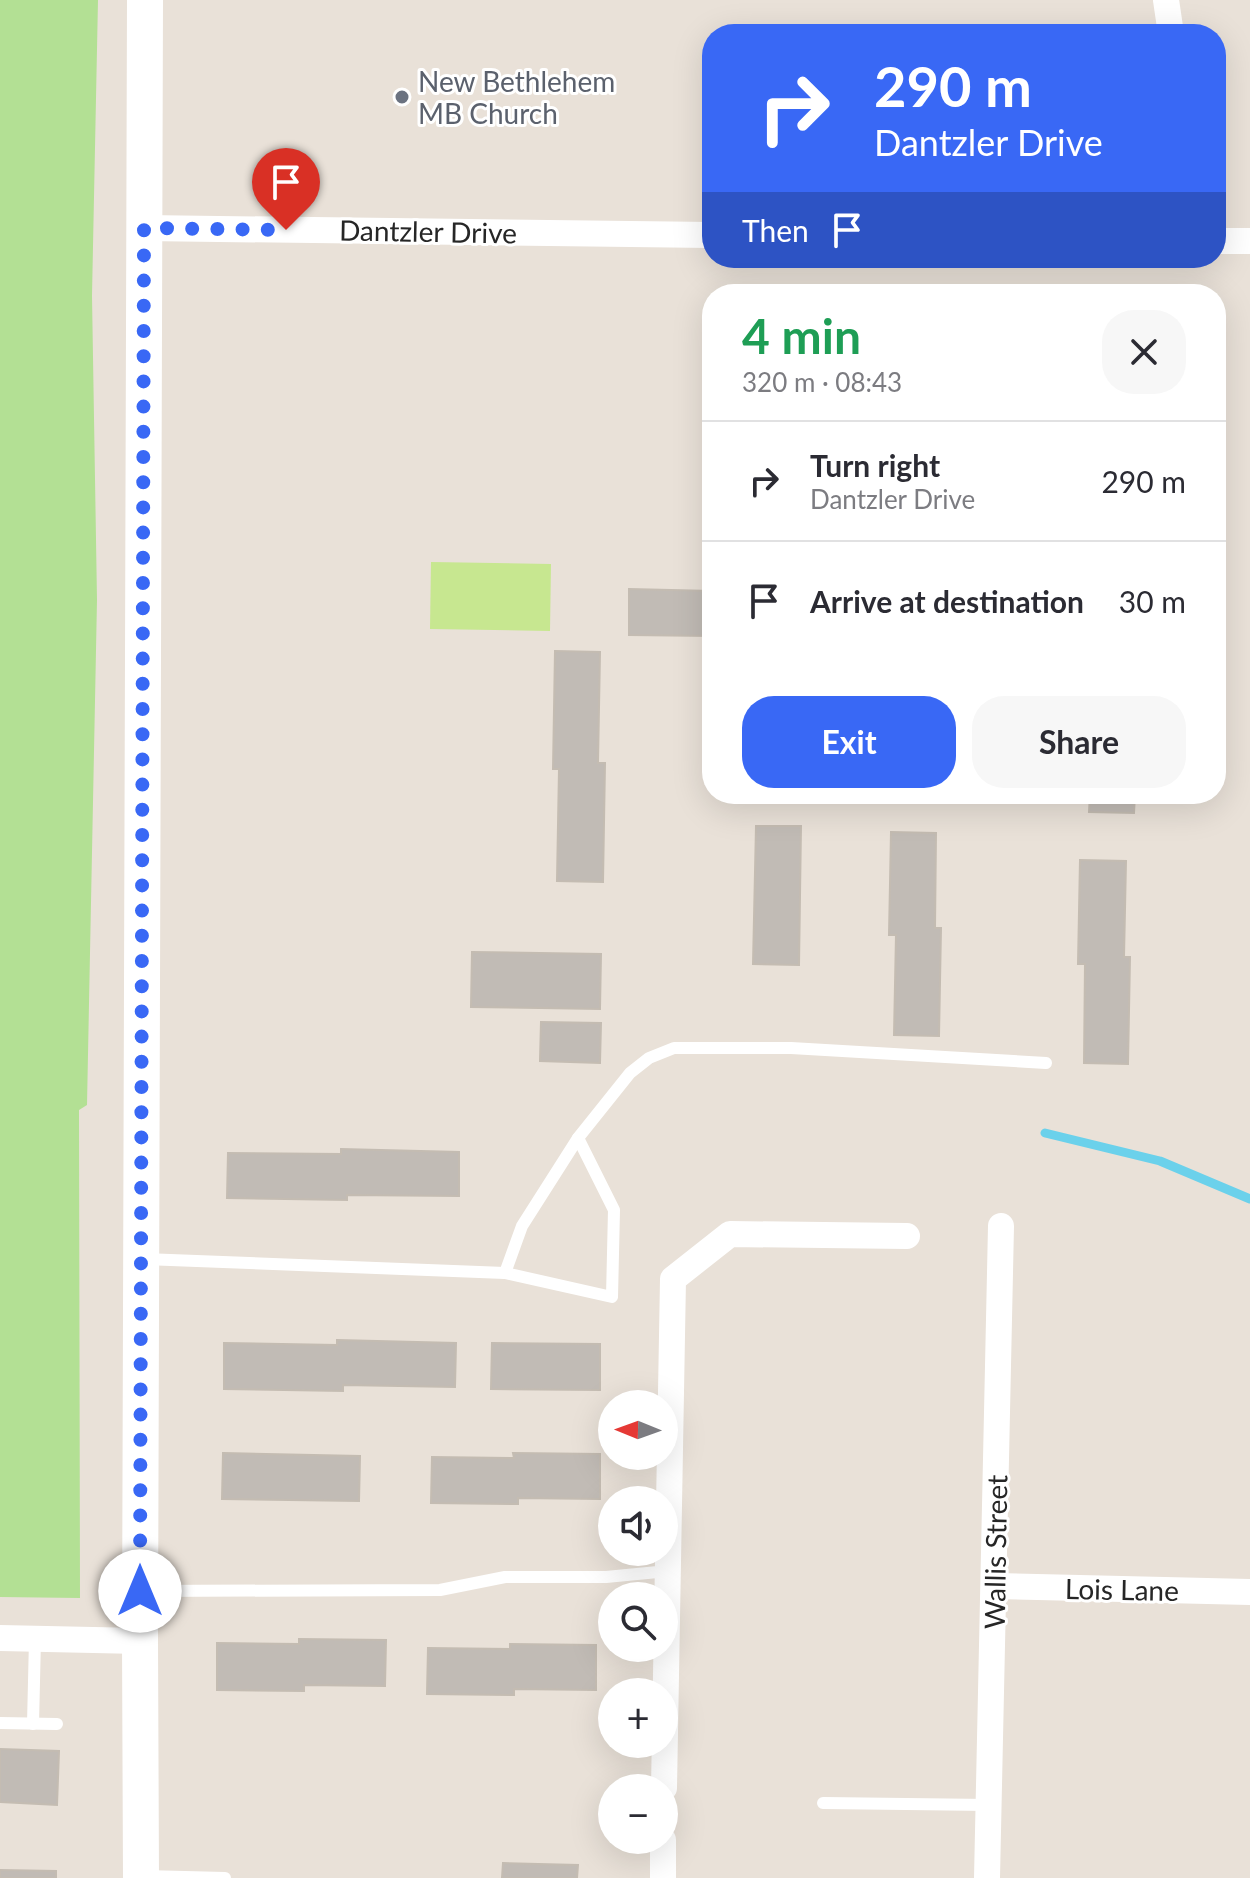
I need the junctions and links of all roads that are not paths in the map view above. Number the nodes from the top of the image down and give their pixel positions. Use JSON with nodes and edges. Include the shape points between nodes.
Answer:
{"nodes":[{"id":1,"x":145,"y":0,"type":"edge"},
{"id":2,"x":1166,"y":0,"type":"edge"},
{"id":3,"x":1170,"y":24,"type":"edge"},
{"id":4,"x":144,"y":228,"type":"junction"},
{"id":5,"x":702,"y":235,"type":"edge"},
{"id":6,"x":1226,"y":241,"type":"edge"},
{"id":7,"x":1250,"y":241,"type":"edge"},
{"id":8,"x":1046,"y":1063,"type":"dead end"},
{"id":9,"x":578,"y":1138,"type":"junction"},
{"id":10,"x":1001,"y":1226,"type":"dead end"},
{"id":11,"x":907,"y":1236,"type":"dead end"},
{"id":12,"x":141,"y":1258,"type":"junction"},
{"id":13,"x":505,"y":1273,"type":"junction"},
{"id":14,"x":668,"y":1571,"type":"junction"},
{"id":15,"x":994,"y":1586,"type":"junction"},
{"id":16,"x":140,"y":1591,"type":"junction"},
{"id":17,"x":1250,"y":1592,"type":"edge"},
{"id":18,"x":0,"y":1638,"type":"edge"},
{"id":19,"x":35,"y":1639,"type":"junction"},
{"id":20,"x":140,"y":1641,"type":"junction"},
{"id":21,"x":0,"y":1723,"type":"edge"},
{"id":22,"x":33,"y":1724,"type":"junction"},
{"id":23,"x":57,"y":1724,"type":"dead end"},
{"id":24,"x":664,"y":1774,"type":"edge"},
{"id":25,"x":823,"y":1803,"type":"dead end"},
{"id":26,"x":989,"y":1805,"type":"junction"},
{"id":27,"x":663,"y":1854,"type":"edge"},
{"id":28,"x":141,"y":1877,"type":"edge"},
{"id":29,"x":225,"y":1878,"type":"edge"},
{"id":30,"x":663,"y":1878,"type":"edge"},
{"id":31,"x":987,"y":1878,"type":"edge"}],
"edges":[{"from":1,"to":4,"type":"main road"},
{"from":2,"to":3,"type":"street"},
{"from":4,"to":5,"type":"street","name":"Dantzler Drive"},
{"from":4,"to":12,"type":"main road"},
{"from":6,"to":7,"type":"street"},
{"from":8,"to":9,"type":"lane","via":[[791,1048],[674,1048],[630,1073]]},
{"from":9,"to":13,"type":"lane","via":[[522,1226]]},
{"from":9,"to":13,"type":"lane","via":[[614,1210],[612,1297]]},
{"from":10,"to":15,"type":"street","name":"Wallis Street"},
{"from":11,"to":14,"type":"street","via":[[730,1234],[673,1279]]},
{"from":12,"to":13,"type":"lane"},
{"from":12,"to":16,"type":"main road"},
{"from":14,"to":16,"type":"lane","via":[[505,1577],[440,1590]]},
{"from":14,"to":24,"type":"street"},
{"from":15,"to":17,"type":"street","name":"Lois Lane"},
{"from":15,"to":26,"type":"street","name":"Wallis Street"},
{"from":16,"to":20,"type":"main road"},
{"from":18,"to":19,"type":"street"},
{"from":19,"to":20,"type":"street"},
{"from":19,"to":22,"type":"lane"},
{"from":20,"to":28,"type":"main road"},
{"from":21,"to":22,"type":"lane"},
{"from":22,"to":23,"type":"lane"},
{"from":25,"to":26,"type":"lane"},
{"from":26,"to":31,"type":"street","name":"Wallis Street"},
{"from":27,"to":30,"type":"street"},
{"from":28,"to":29,"type":"lane"}]}
